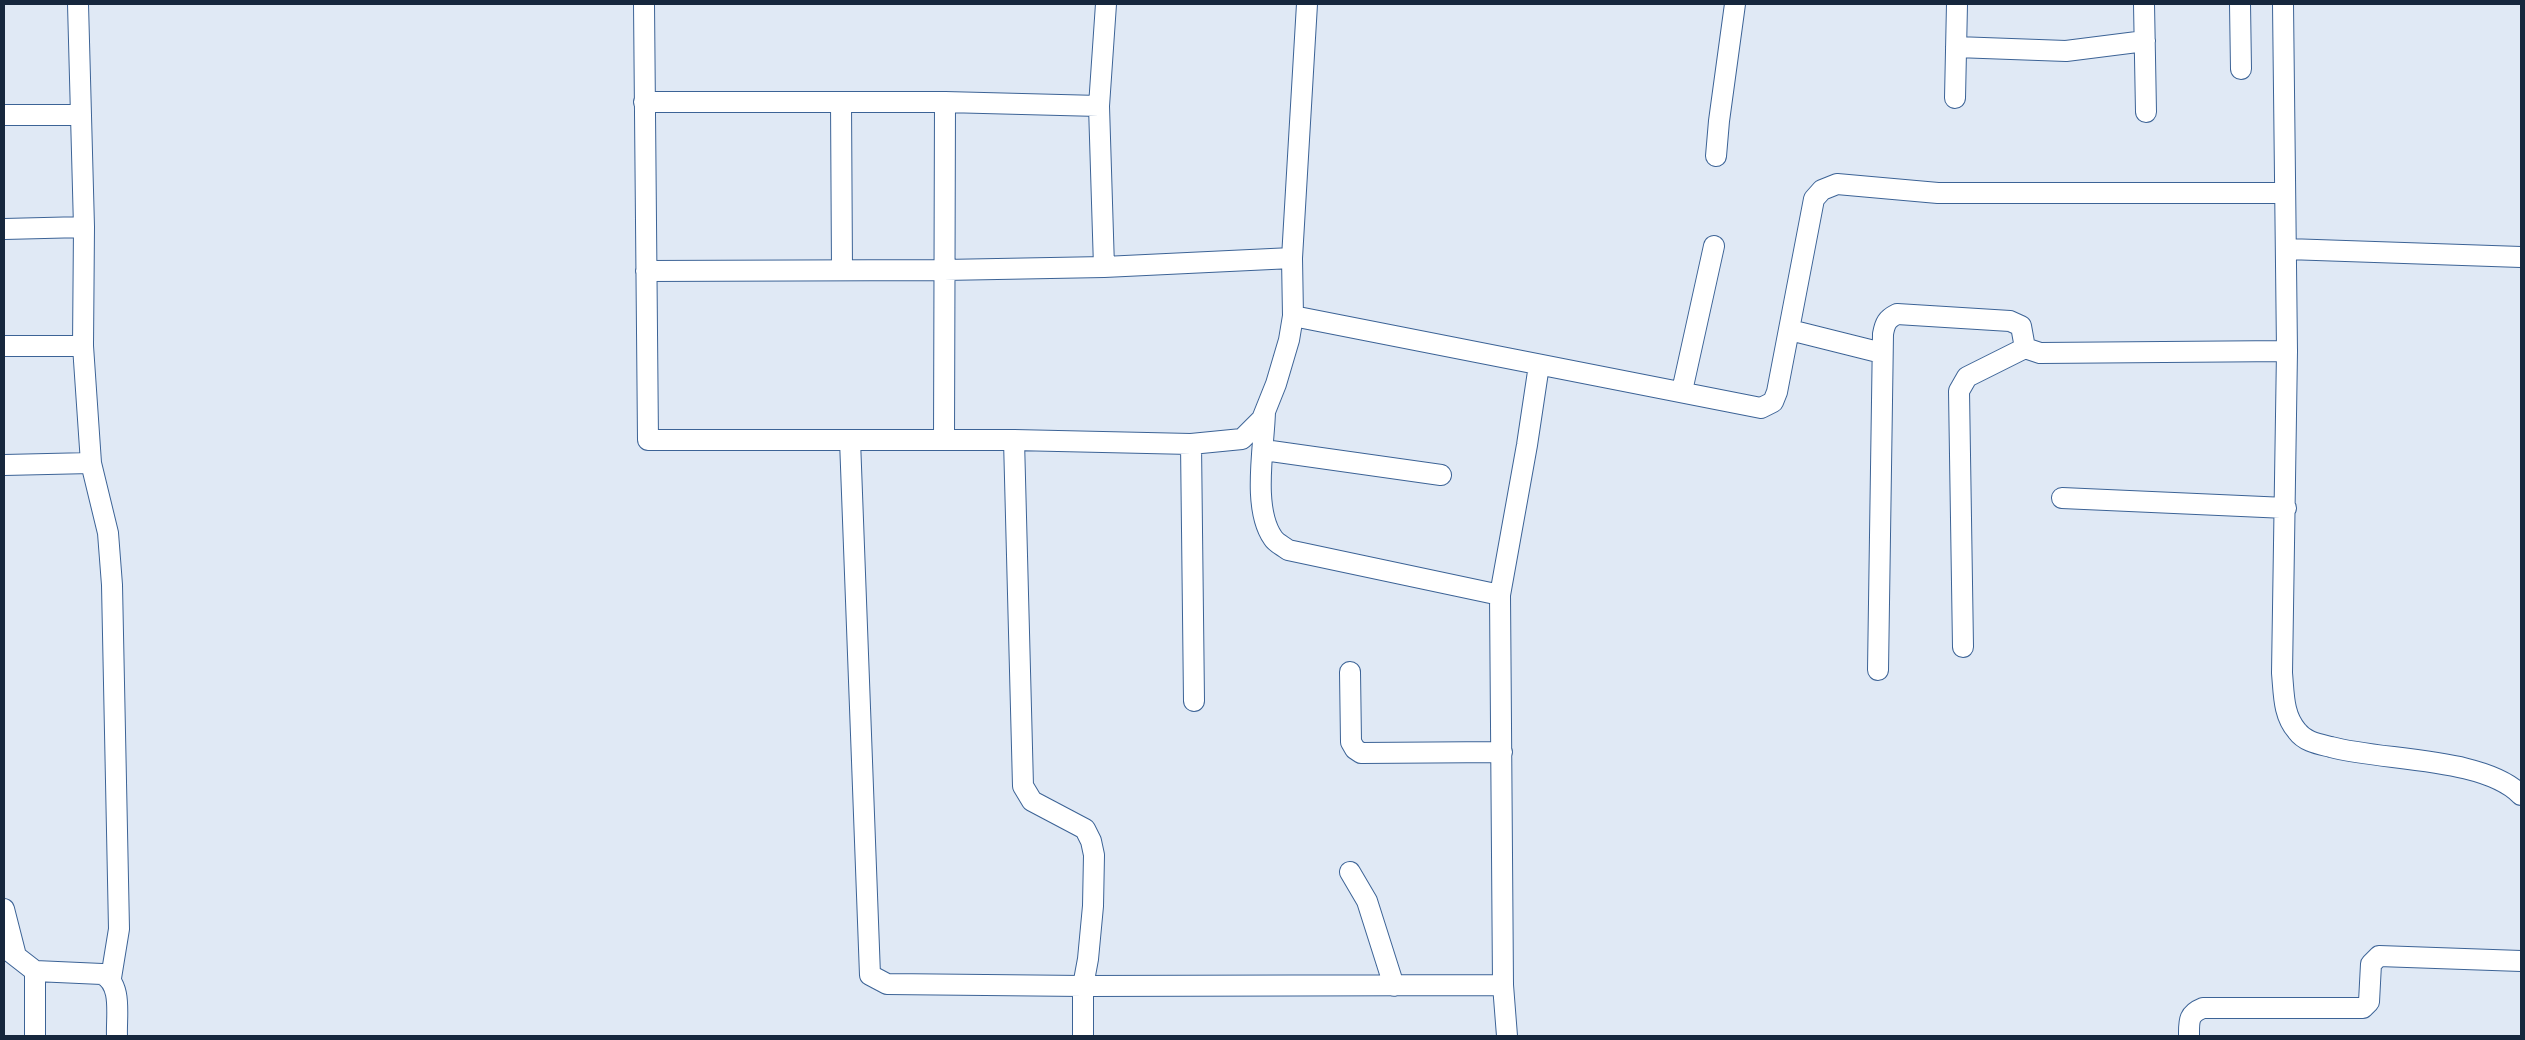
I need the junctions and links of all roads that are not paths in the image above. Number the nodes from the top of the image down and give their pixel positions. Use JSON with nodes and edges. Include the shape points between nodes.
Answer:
{"nodes":[{"id":1,"x":78,"y":4,"type":"edge"},
{"id":2,"x":644,"y":4,"type":"edge"},
{"id":3,"x":1106,"y":4,"type":"edge"},
{"id":4,"x":1307,"y":4,"type":"edge"},
{"id":5,"x":1734,"y":4,"type":"edge"},
{"id":6,"x":1956,"y":4,"type":"edge"},
{"id":7,"x":2144,"y":4,"type":"edge"},
{"id":8,"x":2240,"y":4,"type":"edge"},
{"id":9,"x":2283,"y":4,"type":"edge"},
{"id":10,"x":2145,"y":41,"type":"junction"},
{"id":11,"x":1956,"y":47,"type":"junction"},
{"id":12,"x":2242,"y":69,"type":"dead end"},
{"id":13,"x":1955,"y":98,"type":"dead end"},
{"id":14,"x":644,"y":102,"type":"junction"},
{"id":15,"x":841,"y":102,"type":"junction"},
{"id":16,"x":944,"y":102,"type":"junction"},
{"id":17,"x":1100,"y":106,"type":"junction"},
{"id":18,"x":2146,"y":112,"type":"dead end"},
{"id":19,"x":4,"y":115,"type":"edge"},
{"id":20,"x":80,"y":115,"type":"junction"},
{"id":21,"x":1716,"y":156,"type":"dead end"},
{"id":22,"x":2286,"y":193,"type":"junction"},
{"id":23,"x":84,"y":227,"type":"junction"},
{"id":24,"x":4,"y":229,"type":"edge"},
{"id":25,"x":1714,"y":246,"type":"dead end"},
{"id":26,"x":2287,"y":249,"type":"junction"},
{"id":27,"x":2521,"y":257,"type":"edge"},
{"id":28,"x":1292,"y":258,"type":"junction"},
{"id":29,"x":1104,"y":267,"type":"junction"},
{"id":30,"x":842,"y":270,"type":"junction"},
{"id":31,"x":944,"y":270,"type":"junction"},
{"id":32,"x":646,"y":271,"type":"junction"},
{"id":33,"x":1293,"y":316,"type":"junction"},
{"id":34,"x":1790,"y":330,"type":"junction"},
{"id":35,"x":4,"y":346,"type":"edge"},
{"id":36,"x":83,"y":346,"type":"junction"},
{"id":37,"x":2025,"y":348,"type":"junction"},
{"id":38,"x":2288,"y":351,"type":"junction"},
{"id":39,"x":1882,"y":353,"type":"junction"},
{"id":40,"x":1539,"y":365,"type":"junction"},
{"id":41,"x":1682,"y":391,"type":"junction"},
{"id":42,"x":1265,"y":412,"type":"junction"},
{"id":43,"x":850,"y":440,"type":"junction"},
{"id":44,"x":944,"y":440,"type":"junction"},
{"id":45,"x":1014,"y":440,"type":"junction"},
{"id":46,"x":1192,"y":444,"type":"junction"},
{"id":47,"x":1264,"y":450,"type":"junction"},
{"id":48,"x":91,"y":463,"type":"junction"},
{"id":49,"x":4,"y":465,"type":"edge"},
{"id":50,"x":1441,"y":475,"type":"dead end"},
{"id":51,"x":2062,"y":498,"type":"dead end"},
{"id":52,"x":2286,"y":508,"type":"junction"},
{"id":53,"x":1500,"y":594,"type":"junction"},
{"id":54,"x":1963,"y":647,"type":"dead end"},
{"id":55,"x":1878,"y":670,"type":"dead end"},
{"id":56,"x":1350,"y":672,"type":"dead end"},
{"id":57,"x":1194,"y":701,"type":"dead end"},
{"id":58,"x":1502,"y":752,"type":"junction"},
{"id":59,"x":2521,"y":795,"type":"edge"},
{"id":60,"x":1350,"y":872,"type":"dead end"},
{"id":61,"x":4,"y":909,"type":"edge"},
{"id":62,"x":10,"y":952,"type":"edge"},
{"id":63,"x":2521,"y":961,"type":"edge"},
{"id":64,"x":34,"y":971,"type":"junction"},
{"id":65,"x":111,"y":978,"type":"junction"},
{"id":66,"x":1503,"y":985,"type":"junction"},
{"id":67,"x":1082,"y":986,"type":"junction"},
{"id":68,"x":1394,"y":986,"type":"junction"},
{"id":69,"x":35,"y":1036,"type":"edge"},
{"id":70,"x":117,"y":1036,"type":"edge"},
{"id":71,"x":1083,"y":1036,"type":"edge"},
{"id":72,"x":1507,"y":1036,"type":"edge"},
{"id":73,"x":2189,"y":1036,"type":"edge"}],
"edges":[{"from":1,"to":20,"type":"street"},
{"from":2,"to":14,"type":"street"},
{"from":3,"to":17,"type":"street"},
{"from":4,"to":28,"type":"street"},
{"from":5,"to":21,"type":"street"},
{"from":6,"to":11,"type":"street"},
{"from":7,"to":10,"type":"street"},
{"from":8,"to":12,"type":"street"},
{"from":9,"to":22,"type":"street"},
{"from":10,"to":11,"type":"street","via":[[2066,51]]},
{"from":10,"to":18,"type":"street"},
{"from":11,"to":13,"type":"street"},
{"from":14,"to":15,"type":"street"},
{"from":14,"to":32,"type":"street"},
{"from":15,"to":16,"type":"street"},
{"from":15,"to":30,"type":"street"},
{"from":16,"to":17,"type":"street"},
{"from":16,"to":31,"type":"street"},
{"from":17,"to":29,"type":"street"},
{"from":19,"to":20,"type":"street"},
{"from":20,"to":23,"type":"street"},
{"from":22,"to":26,"type":"street"},
{"from":22,"to":34,"type":"street","via":[[1938,193],[1837,184],[1822,190],[1814,199]]},
{"from":23,"to":24,"type":"street"},
{"from":23,"to":36,"type":"street"},
{"from":25,"to":41,"type":"street"},
{"from":26,"to":27,"type":"street"},
{"from":26,"to":38,"type":"street"},
{"from":28,"to":29,"type":"street"},
{"from":28,"to":33,"type":"street"},
{"from":29,"to":31,"type":"street"},
{"from":30,"to":31,"type":"street"},
{"from":30,"to":32,"type":"street"},
{"from":31,"to":44,"type":"street"},
{"from":32,"to":43,"type":"street","via":[[648,440]]},
{"from":33,"to":40,"type":"street"},
{"from":33,"to":42,"type":"street","via":[[1289,340]]},
{"from":34,"to":39,"type":"street"},
{"from":34,"to":41,"type":"street","via":[[1777,392],[1768,406],[1761,408]]},
{"from":35,"to":36,"type":"street"},
{"from":36,"to":48,"type":"street"},
{"from":37,"to":38,"type":"street","via":[[2040,353]]},
{"from":37,"to":39,"type":"street","via":[[2021,326],[2010,321],[1898,314],[1885,322]]},
{"from":37,"to":54,"type":"street","via":[[1968,377],[1959,392]]},
{"from":38,"to":52,"type":"street"},
{"from":39,"to":55,"type":"street"},
{"from":40,"to":41,"type":"street"},
{"from":40,"to":53,"type":"street"},
{"from":42,"to":46,"type":"street","via":[[1242,438]]},
{"from":42,"to":47,"type":"street"},
{"from":43,"to":44,"type":"street"},
{"from":43,"to":67,"type":"street","via":[[870,974],[887,984]]},
{"from":44,"to":45,"type":"street"},
{"from":45,"to":46,"type":"street"},
{"from":45,"to":67,"type":"street","via":[[1023,786],[1032,801],[1085,829],[1091,841],[1094,855],[1093,906]]},
{"from":46,"to":57,"type":"street"},
{"from":47,"to":50,"type":"street"},
{"from":47,"to":53,"type":"street","via":[[1261,504],[1274,540],[1288,550]]},
{"from":48,"to":49,"type":"street"},
{"from":48,"to":65,"type":"street","via":[[108,533],[112,585],[120,929]]},
{"from":51,"to":52,"type":"street"},
{"from":52,"to":59,"type":"street","via":[[2282,673],[2284,705],[2290,723],[2298,733],[2310,742],[2342,750],[2459,768],[2499,779]]},
{"from":53,"to":58,"type":"street"},
{"from":56,"to":58,"type":"street","via":[[1351,742],[1361,753]]},
{"from":58,"to":66,"type":"street"},
{"from":60,"to":68,"type":"street","via":[[1367,901]]},
{"from":61,"to":62,"type":"street"},
{"from":62,"to":64,"type":"street"},
{"from":63,"to":73,"type":"street","via":[[2379,956],[2371,964],[2369,1002],[2363,1008],[2203,1008],[2191,1014]]},
{"from":64,"to":65,"type":"street","via":[[102,974]]},
{"from":64,"to":69,"type":"street"},
{"from":65,"to":70,"type":"street","via":[[116,1002]]},
{"from":66,"to":68,"type":"street"},
{"from":66,"to":72,"type":"street"},
{"from":67,"to":68,"type":"street"},
{"from":67,"to":71,"type":"street"}]}
